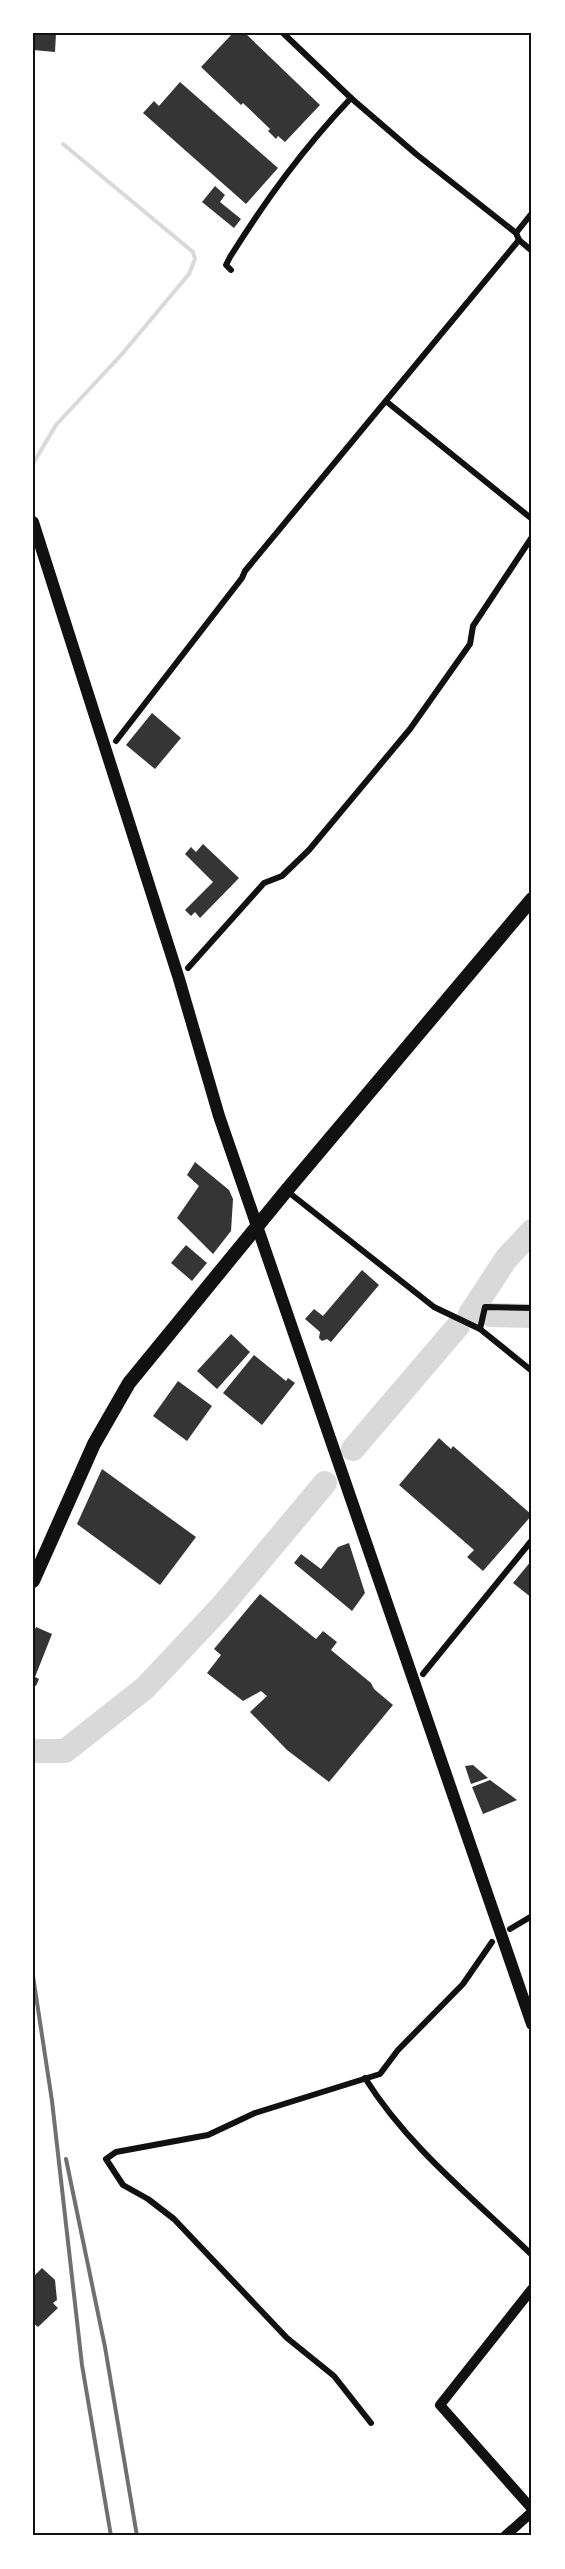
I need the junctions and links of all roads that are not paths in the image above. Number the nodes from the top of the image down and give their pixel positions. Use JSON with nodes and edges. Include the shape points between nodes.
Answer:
{"nodes":[{"id":1,"x":283,"y":33,"type":"edge"},
{"id":2,"x":351,"y":98,"type":"junction"},
{"id":3,"x":532,"y":213,"type":"edge"},
{"id":4,"x":516,"y":233,"type":"junction"},
{"id":5,"x":519,"y":240,"type":"junction"},
{"id":6,"x":532,"y":250,"type":"edge"},
{"id":7,"x":231,"y":270,"type":"dead end"},
{"id":8,"x":387,"y":402,"type":"junction"},
{"id":9,"x":532,"y":519,"type":"edge"},
{"id":10,"x":33,"y":522,"type":"edge"},
{"id":11,"x":532,"y":537,"type":"edge"},
{"id":12,"x":116,"y":741,"type":"dead end"},
{"id":13,"x":532,"y":899,"type":"edge"},
{"id":14,"x":188,"y":968,"type":"dead end"},
{"id":15,"x":286,"y":1191,"type":"junction"},
{"id":16,"x":259,"y":1227,"type":"junction"},
{"id":17,"x":532,"y":1308,"type":"edge"},
{"id":18,"x":480,"y":1329,"type":"junction"},
{"id":19,"x":532,"y":1371,"type":"edge"},
{"id":20,"x":532,"y":1540,"type":"edge"},
{"id":21,"x":33,"y":1581,"type":"edge"},
{"id":22,"x":423,"y":1674,"type":"dead end"},
{"id":23,"x":532,"y":1916,"type":"edge"},
{"id":24,"x":510,"y":1929,"type":"dead end"},
{"id":25,"x":492,"y":1942,"type":"dead end"},
{"id":26,"x":532,"y":2024,"type":"edge"},
{"id":27,"x":365,"y":2078,"type":"junction"},
{"id":28,"x":532,"y":2255,"type":"edge"},
{"id":29,"x":532,"y":2289,"type":"edge"},
{"id":30,"x":371,"y":2423,"type":"dead end"},
{"id":31,"x":532,"y":2511,"type":"edge"},
{"id":32,"x":506,"y":2536,"type":"edge"}],
"edges":[{"from":1,"to":2,"type":"street"},
{"from":2,"to":4,"type":"street"},
{"from":2,"to":7,"type":"street","via":[[294,162],[262,207],[226,265]]},
{"from":3,"to":4,"type":"street"},
{"from":4,"to":5,"type":"street"},
{"from":5,"to":6,"type":"street"},
{"from":5,"to":8,"type":"street"},
{"from":8,"to":9,"type":"street"},
{"from":8,"to":12,"type":"street","via":[[245,571]]},
{"from":10,"to":16,"type":"main road","via":[[219,1116]]},
{"from":11,"to":14,"type":"street","via":[[472,626],[470,644],[410,729],[309,850],[282,876],[264,883]]},
{"from":13,"to":15,"type":"main road"},
{"from":15,"to":16,"type":"main road"},
{"from":15,"to":18,"type":"street","via":[[434,1307]]},
{"from":16,"to":21,"type":"main road","via":[[129,1383],[94,1444]]},
{"from":16,"to":26,"type":"main road"},
{"from":17,"to":18,"type":"street","via":[[485,1307]]},
{"from":18,"to":19,"type":"street"},
{"from":20,"to":22,"type":"street"},
{"from":23,"to":24,"type":"street"},
{"from":25,"to":27,"type":"street","via":[[463,1984],[398,2050],[380,2074]]},
{"from":27,"to":28,"type":"street","via":[[408,2137]]},
{"from":27,"to":30,"type":"street","via":[[255,2113],[208,2135],[116,2152],[106,2158],[123,2185],[174,2219],[287,2338],[334,2376]]},
{"from":29,"to":31,"type":"street","via":[[440,2405]]},
{"from":31,"to":32,"type":"street"}]}
